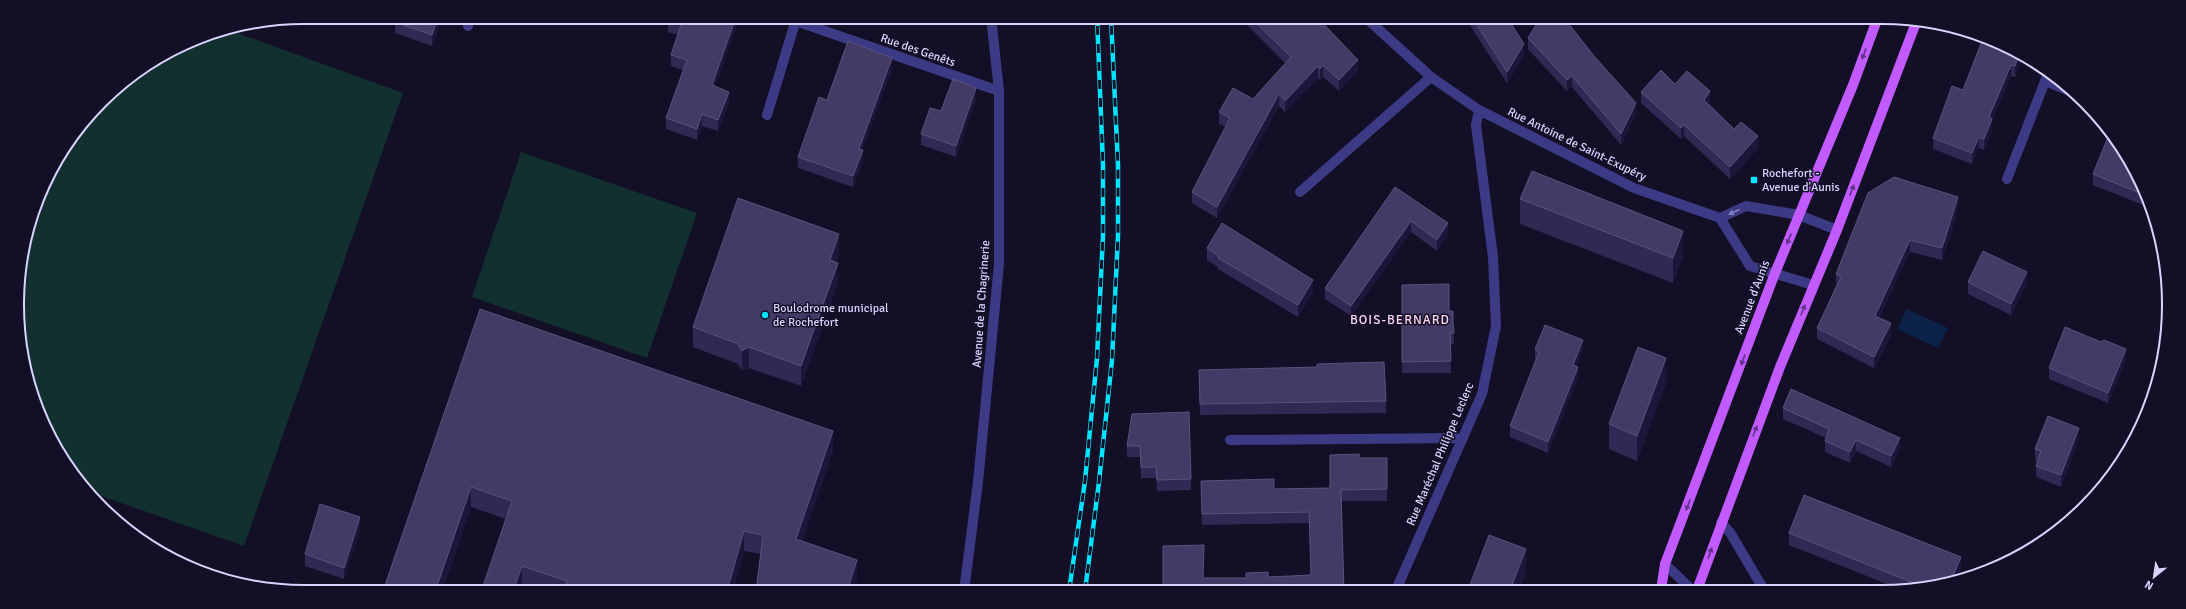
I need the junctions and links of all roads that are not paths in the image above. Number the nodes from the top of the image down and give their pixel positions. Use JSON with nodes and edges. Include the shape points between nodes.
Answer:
{"nodes":[{"id":1,"x":795,"y":24,"type":"edge"},
{"id":2,"x":798,"y":24,"type":"edge"},
{"id":3,"x":992,"y":24,"type":"edge"},
{"id":4,"x":1373,"y":24,"type":"edge"},
{"id":5,"x":1875,"y":24,"type":"edge"},
{"id":6,"x":1915,"y":26,"type":"edge"},
{"id":7,"x":1431,"y":76,"type":"junction"},
{"id":8,"x":2046,"y":78,"type":"edge"},
{"id":9,"x":999,"y":91,"type":"junction"},
{"id":10,"x":1479,"y":110,"type":"junction"},
{"id":11,"x":767,"y":115,"type":"dead end"},
{"id":12,"x":2007,"y":179,"type":"dead end"},
{"id":13,"x":1300,"y":192,"type":"dead end"},
{"id":14,"x":1799,"y":215,"type":"junction"},
{"id":15,"x":1720,"y":218,"type":"junction"},
{"id":16,"x":1837,"y":230,"type":"junction"},
{"id":17,"x":1775,"y":273,"type":"junction"},
{"id":18,"x":1814,"y":285,"type":"junction"},
{"id":19,"x":1463,"y":438,"type":"junction"},
{"id":20,"x":1230,"y":440,"type":"dead end"},
{"id":21,"x":1721,"y":522,"type":"junction"},
{"id":22,"x":1665,"y":564,"type":"junction"},
{"id":23,"x":965,"y":585,"type":"edge"},
{"id":24,"x":1398,"y":585,"type":"edge"},
{"id":25,"x":1662,"y":585,"type":"edge"},
{"id":26,"x":1687,"y":585,"type":"edge"},
{"id":27,"x":1699,"y":585,"type":"edge"},
{"id":28,"x":1761,"y":585,"type":"edge"}],
"edges":[{"from":1,"to":11,"type":"street"},
{"from":2,"to":9,"type":"street","name":"Rue des Genêts"},
{"from":3,"to":9,"type":"street","name":"Avenue de la Chagrinerie"},
{"from":4,"to":7,"type":"street","name":"Rue Antoine de Saint-Exupéry"},
{"from":5,"to":14,"type":"main road","name":"Avenue d'Aunis","one_way":true},
{"from":16,"to":6,"type":"main road","one_way":true},
{"from":7,"to":10,"type":"street","name":"Rue Antoine de Saint-Exupéry"},
{"from":7,"to":13,"type":"street"},
{"from":8,"to":12,"type":"street"},
{"from":9,"to":23,"type":"street","name":"Avenue de la Chagrinerie","via":[[999,264],[978,482]]},
{"from":10,"to":15,"type":"street","name":"Rue Antoine de Saint-Exupéry","via":[[1634,188]]},
{"from":10,"to":19,"type":"street","name":"Rue Maréchal Philippe Leclerc","via":[[1476,125],[1493,256],[1496,326],[1482,394]]},
{"from":14,"to":15,"type":"street","one_way":true,"via":[[1746,206]]},
{"from":14,"to":16,"type":"street"},
{"from":14,"to":17,"type":"main road","name":"Avenue d'Aunis","one_way":true},
{"from":15,"to":17,"type":"street","via":[[1750,266]]},
{"from":16,"to":18,"type":"main road"},
{"from":17,"to":18,"type":"street"},
{"from":17,"to":22,"type":"main road","name":"Avenue d'Aunis","one_way":true},
{"from":21,"to":18,"type":"main road","one_way":true},
{"from":19,"to":20,"type":"street"},
{"from":19,"to":24,"type":"street","name":"Rue Maréchal Philippe Leclerc"},
{"from":27,"to":21,"type":"main road","one_way":true},
{"from":21,"to":28,"type":"street","via":[[1731,534]]},
{"from":22,"to":25,"type":"main road","name":"Avenue d'Aunis"},
{"from":22,"to":26,"type":"street"}]}
